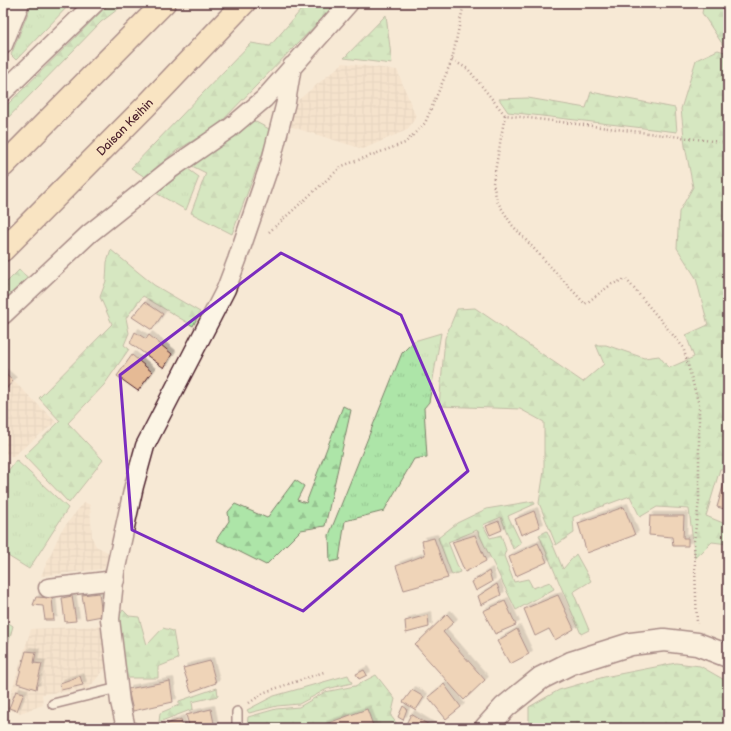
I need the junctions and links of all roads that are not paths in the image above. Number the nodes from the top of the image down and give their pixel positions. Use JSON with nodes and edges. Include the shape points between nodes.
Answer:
{"nodes":[{"id":1,"x":20,"y":3,"type":"edge"},
{"id":2,"x":95,"y":3,"type":"edge"},
{"id":3,"x":164,"y":3,"type":"edge"},
{"id":4,"x":244,"y":3,"type":"edge"},
{"id":5,"x":349,"y":3,"type":"edge"},
{"id":6,"x":3,"y":45,"type":"edge"},
{"id":7,"x":292,"y":66,"type":"junction"},
{"id":8,"x":3,"y":92,"type":"edge"},
{"id":9,"x":3,"y":166,"type":"edge"},
{"id":10,"x":3,"y":250,"type":"edge"},
{"id":11,"x":3,"y":315,"type":"edge"},
{"id":12,"x":114,"y":580,"type":"junction"},
{"id":13,"x":48,"y":588,"type":"dead end"},
{"id":14,"x":728,"y":656,"type":"edge"},
{"id":15,"x":118,"y":688,"type":"junction"},
{"id":16,"x":53,"y":704,"type":"dead end"},
{"id":17,"x":238,"y":712,"type":"road end"},
{"id":18,"x":126,"y":728,"type":"edge"},
{"id":19,"x":237,"y":728,"type":"edge"},
{"id":20,"x":486,"y":728,"type":"edge"}],
"edges":[{"from":1,"to":6,"type":"street"},
{"from":2,"to":8,"type":"street"},
{"from":3,"to":9,"type":"highway"},
{"from":4,"to":10,"type":"highway","name":"Daisan Keihin"},
{"from":5,"to":7,"type":"street"},
{"from":7,"to":11,"type":"street","via":[[258,104],[89,234]]},
{"from":7,"to":12,"type":"street","via":[[271,160],[237,260],[219,303],[145,446]]},
{"from":12,"to":13,"type":"street"},
{"from":12,"to":15,"type":"street","via":[[110,619]]},
{"from":14,"to":20,"type":"street","via":[[697,644],[664,640],[631,644],[571,663],[541,678],[505,707]]},
{"from":15,"to":16,"type":"lane"},
{"from":15,"to":18,"type":"street"},
{"from":17,"to":19,"type":"lane"}]}
